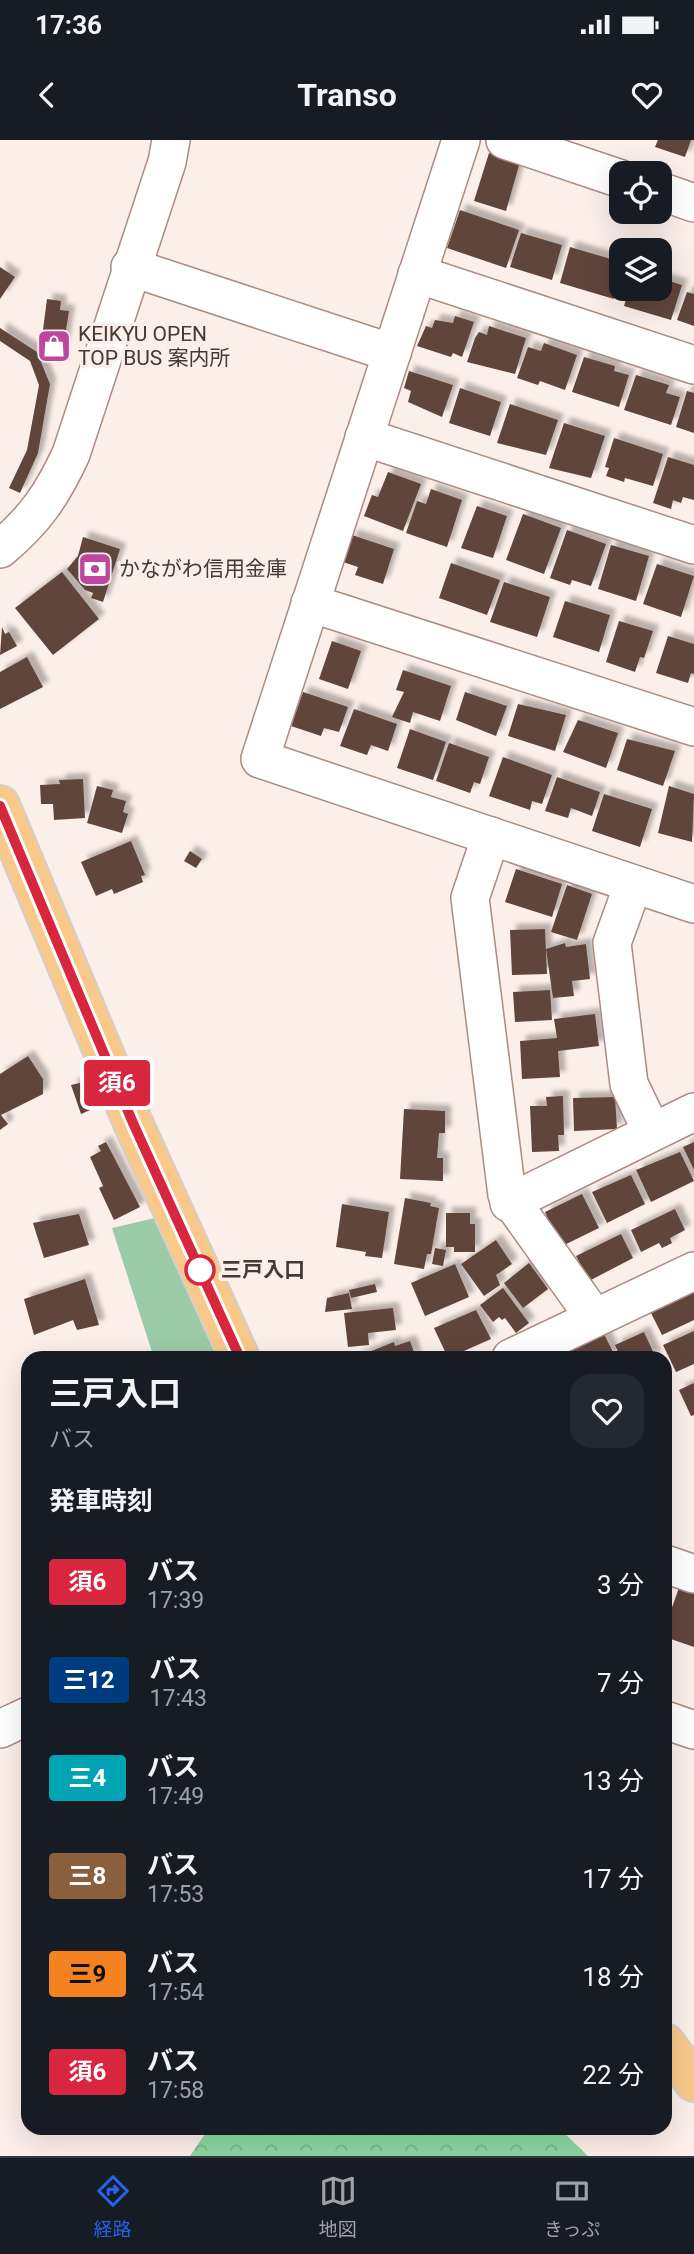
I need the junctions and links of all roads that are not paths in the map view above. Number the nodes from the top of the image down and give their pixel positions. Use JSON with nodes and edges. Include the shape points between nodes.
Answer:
{"nodes":[{"id":1,"x":171,"y":140,"type":"edge"},
{"id":2,"x":461,"y":140,"type":"edge"},
{"id":3,"x":505,"y":140,"type":"edge"},
{"id":4,"x":609,"y":174,"type":"edge"},
{"id":5,"x":672,"y":195,"type":"edge"},
{"id":6,"x":694,"y":202,"type":"edge"},
{"id":7,"x":130,"y":267,"type":"junction"},
{"id":8,"x":418,"y":274,"type":"junction"},
{"id":9,"x":392,"y":353,"type":"junction"},
{"id":10,"x":694,"y":365,"type":"edge"},
{"id":11,"x":364,"y":437,"type":"junction"},
{"id":12,"x":694,"y":545,"type":"edge"},
{"id":13,"x":0,"y":550,"type":"edge"},
{"id":14,"x":310,"y":603,"type":"junction"},
{"id":15,"x":694,"y":727,"type":"edge"},
{"id":16,"x":0,"y":806,"type":"edge"},
{"id":17,"x":491,"y":836,"type":"junction"},
{"id":18,"x":633,"y":885,"type":"junction"},
{"id":19,"x":694,"y":904,"type":"edge"},
{"id":20,"x":694,"y":1112,"type":"edge"},
{"id":21,"x":652,"y":1132,"type":"junction"},
{"id":22,"x":509,"y":1203,"type":"junction"},
{"id":23,"x":694,"y":1271,"type":"edge"},
{"id":24,"x":594,"y":1317,"type":"junction"},
{"id":25,"x":237,"y":1351,"type":"edge"},
{"id":26,"x":536,"y":1351,"type":"edge"},
{"id":27,"x":672,"y":1566,"type":"edge"},
{"id":28,"x":694,"y":1574,"type":"edge"},
{"id":29,"x":21,"y":1719,"type":"edge"},
{"id":30,"x":672,"y":1722,"type":"edge"},
{"id":31,"x":0,"y":1729,"type":"edge"},
{"id":32,"x":694,"y":1730,"type":"edge"},
{"id":33,"x":672,"y":2052,"type":"edge"},
{"id":34,"x":694,"y":2082,"type":"edge"}],
"edges":[{"from":1,"to":7,"type":"street"},
{"from":2,"to":8,"type":"street"},
{"from":3,"to":4,"type":"street"},
{"from":5,"to":6,"type":"street"},
{"from":7,"to":9,"type":"street"},
{"from":7,"to":13,"type":"street","via":[[71,454],[53,493]]},
{"from":8,"to":9,"type":"street"},
{"from":8,"to":10,"type":"street"},
{"from":9,"to":11,"type":"street"},
{"from":11,"to":12,"type":"street"},
{"from":11,"to":14,"type":"street"},
{"from":14,"to":15,"type":"street"},
{"from":14,"to":17,"type":"street","via":[[260,759]]},
{"from":16,"to":25,"type":"highway","via":[[133,1123]]},
{"from":17,"to":18,"type":"street"},
{"from":17,"to":22,"type":"street","via":[[470,898]]},
{"from":18,"to":19,"type":"street"},
{"from":18,"to":21,"type":"street","via":[[612,943],[629,1084]]},
{"from":20,"to":21,"type":"street"},
{"from":21,"to":22,"type":"street"},
{"from":22,"to":24,"type":"street"},
{"from":23,"to":24,"type":"street"},
{"from":24,"to":26,"type":"street"},
{"from":27,"to":28,"type":"street"},
{"from":29,"to":31,"type":"street"},
{"from":30,"to":32,"type":"street"},
{"from":33,"to":34,"type":"highway"}]}
